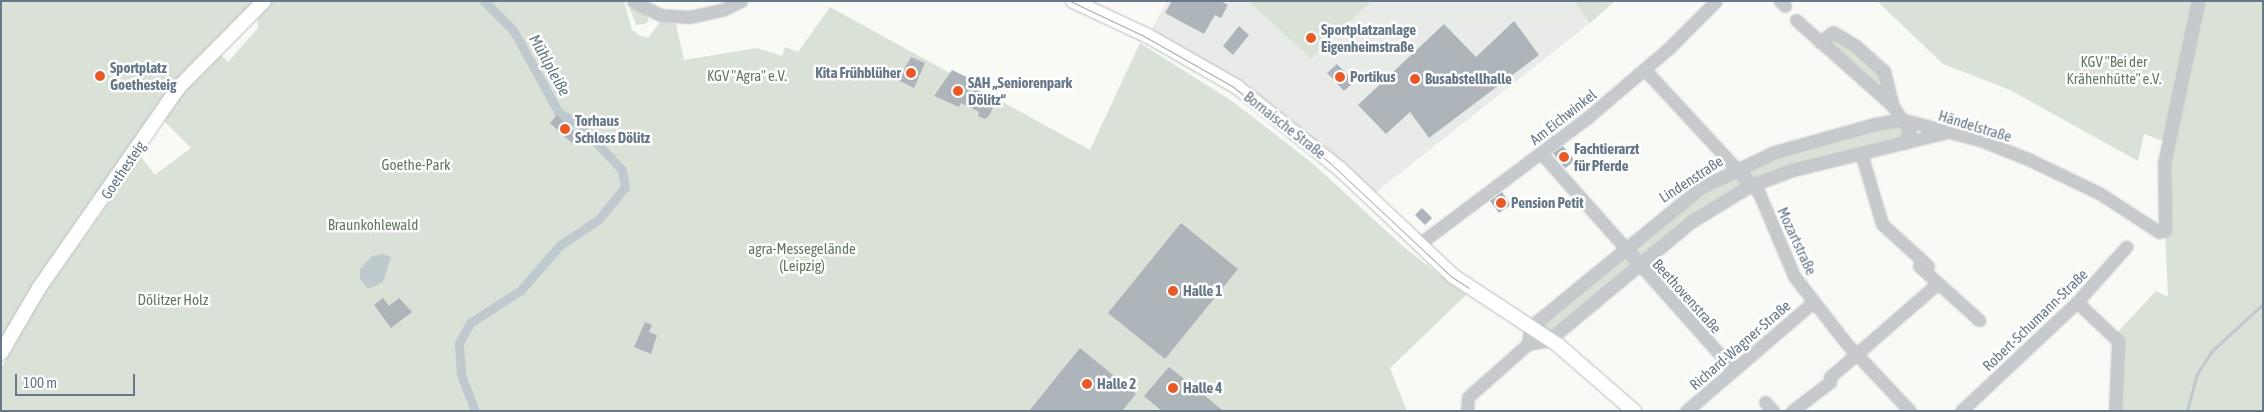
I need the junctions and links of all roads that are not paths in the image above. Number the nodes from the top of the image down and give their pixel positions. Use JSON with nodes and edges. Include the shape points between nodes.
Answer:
{"nodes":[{"id":1,"x":264,"y":1,"type":"edge"},
{"id":2,"x":633,"y":1,"type":"edge"},
{"id":3,"x":741,"y":1,"type":"edge"},
{"id":4,"x":1074,"y":1,"type":"edge"},
{"id":5,"x":1716,"y":1,"type":"edge"},
{"id":6,"x":2198,"y":1,"type":"edge"},
{"id":7,"x":1796,"y":20,"type":"dead end"},
{"id":8,"x":1820,"y":42,"type":"junction"},
{"id":9,"x":1644,"y":70,"type":"junction"},
{"id":10,"x":1892,"y":106,"type":"junction"},
{"id":11,"x":1901,"y":119,"type":"junction"},
{"id":12,"x":1944,"y":133,"type":"junction"},
{"id":13,"x":1905,"y":143,"type":"junction"},
{"id":14,"x":1541,"y":153,"type":"junction"},
{"id":15,"x":1861,"y":153,"type":"junction"},
{"id":16,"x":1734,"y":169,"type":"junction"},
{"id":17,"x":1750,"y":186,"type":"junction"},
{"id":18,"x":1419,"y":244,"type":"junction"},
{"id":19,"x":2126,"y":246,"type":"dead end"},
{"id":20,"x":1623,"y":248,"type":"junction"},
{"id":21,"x":1638,"y":265,"type":"junction"},
{"id":22,"x":1938,"y":283,"type":"junction"},
{"id":23,"x":1813,"y":302,"type":"junction"},
{"id":24,"x":2077,"y":302,"type":"junction"},
{"id":25,"x":1979,"y":320,"type":"dead end"},
{"id":26,"x":1530,"y":327,"type":"junction"},
{"id":27,"x":1549,"y":340,"type":"junction"},
{"id":28,"x":1528,"y":344,"type":"junction"},
{"id":29,"x":1,"y":353,"type":"edge"},
{"id":30,"x":1857,"y":354,"type":"junction"},
{"id":31,"x":1734,"y":370,"type":"junction"},
{"id":32,"x":1467,"y":411,"type":"edge"},
{"id":33,"x":1634,"y":411,"type":"edge"},
{"id":34,"x":1686,"y":411,"type":"edge"},
{"id":35,"x":1792,"y":411,"type":"edge"},
{"id":36,"x":1910,"y":411,"type":"edge"},
{"id":37,"x":1961,"y":411,"type":"edge"},
{"id":38,"x":2115,"y":411,"type":"edge"}],
"edges":[{"from":1,"to":29,"type":"main road","name":"Goethesteig","via":[[178,88],[39,288]]},
{"from":2,"to":3,"type":"street","via":[[661,14],[689,17],[722,10]]},
{"from":4,"to":18,"type":"main road","name":"Bornaische Straße","via":[[1148,36],[1237,87],[1330,160]]},
{"from":5,"to":9,"type":"street","name":"Am Eichwinkel"},
{"from":6,"to":12,"type":"street","name":"Händelstraße","via":[[2164,163],[2165,230],[2159,232],[2099,193],[2028,159],[1980,140]]},
{"from":7,"to":8,"type":"street"},
{"from":8,"to":10,"type":"street"},
{"from":8,"to":10,"type":"street","via":[[1833,32],[1855,45],[1884,70]]},
{"from":9,"to":14,"type":"street","name":"Am Eichwinkel"},
{"from":9,"to":16,"type":"street","name":"Mozartstraße"},
{"from":10,"to":11,"type":"street"},
{"from":11,"to":12,"type":"street","name":"Händelstraße"},
{"from":11,"to":13,"type":"street","via":[[1910,130]]},
{"from":11,"to":16,"type":"street","name":"Lindenstraße","via":[[1774,152]]},
{"from":12,"to":13,"type":"street"},
{"from":13,"to":15,"type":"street"},
{"from":14,"to":18,"type":"street","name":"Am Eichwinkel"},
{"from":14,"to":20,"type":"street","name":"Beethovenstraße"},
{"from":15,"to":17,"type":"street","via":[[1793,170]]},
{"from":15,"to":22,"type":"street","via":[[1882,224]]},
{"from":16,"to":17,"type":"street","name":"Mozartstraße"},
{"from":16,"to":20,"type":"street","name":"Lindenstraße","via":[[1678,203]]},
{"from":17,"to":21,"type":"street","via":[[1691,222]]},
{"from":17,"to":23,"type":"street","name":"Mozartstraße","via":[[1759,193],[1794,276]]},
{"from":18,"to":26,"type":"main road","name":"Bornaische Straße","via":[[1469,288]]},
{"from":19,"to":24,"type":"street","name":"Robert-Schumann-Straße"},
{"from":20,"to":21,"type":"street","name":"Beethovenstraße"},
{"from":20,"to":26,"type":"street","name":"Lindenstraße"},
{"from":21,"to":27,"type":"street"},
{"from":21,"to":31,"type":"street","name":"Beethovenstraße"},
{"from":22,"to":25,"type":"street"},
{"from":22,"to":30,"type":"street"},
{"from":23,"to":30,"type":"street","name":"Mozartstraße"},
{"from":23,"to":31,"type":"street","name":"Richard-Wagner-Straße"},
{"from":24,"to":37,"type":"street","name":"Robert-Schumann-Straße"},
{"from":24,"to":38,"type":"street","via":[[2118,341]]},
{"from":26,"to":27,"type":"main road","name":"Bornaische Straße"},
{"from":26,"to":28,"type":"street"},
{"from":27,"to":28,"type":"street"},
{"from":27,"to":33,"type":"main road","name":"Bornaische Straße"},
{"from":28,"to":32,"type":"street","via":[[1468,397]]},
{"from":30,"to":35,"type":"street","via":[[1830,377],[1830,382]]},
{"from":30,"to":36,"type":"street","name":"Mozartstraße"},
{"from":31,"to":34,"type":"street","name":"Richard-Wagner-Straße"}]}
